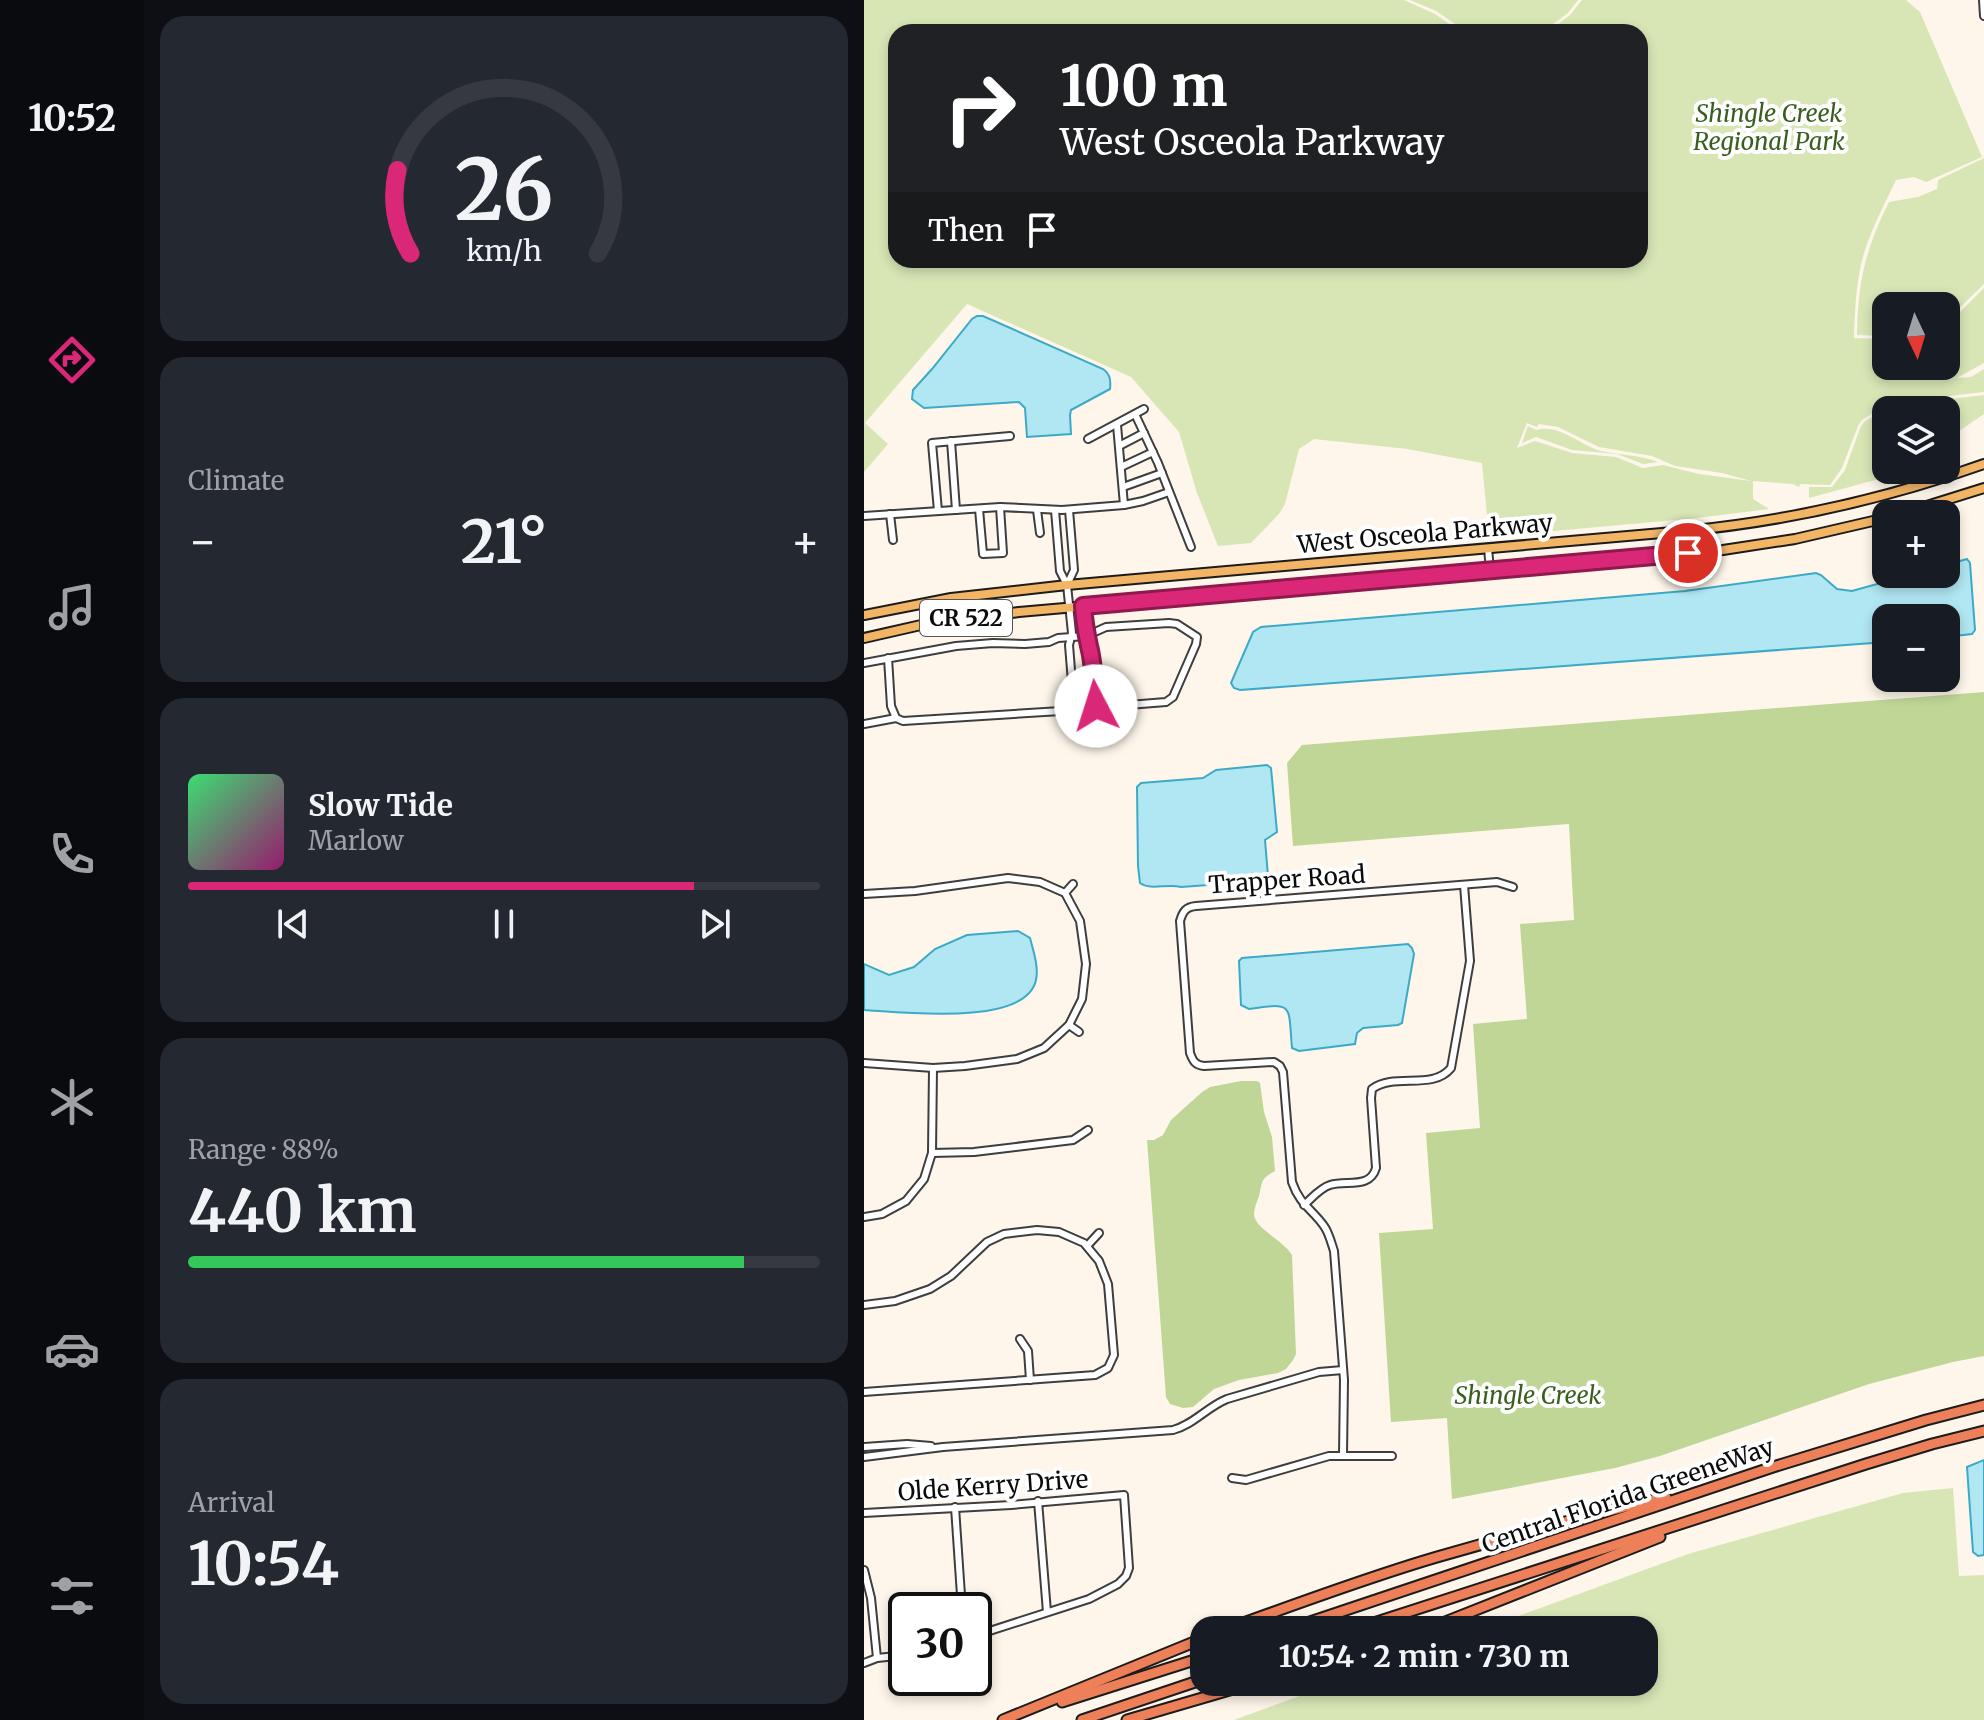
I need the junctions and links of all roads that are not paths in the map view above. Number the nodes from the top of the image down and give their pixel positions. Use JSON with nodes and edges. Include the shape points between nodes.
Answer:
{"nodes":[{"id":1,"x":1983,"y":0,"type":"edge"},
{"id":2,"x":1984,"y":16,"type":"edge"},
{"id":3,"x":1144,"y":409,"type":"dead end"},
{"id":4,"x":1135,"y":414,"type":"junction"},
{"id":5,"x":1117,"y":425,"type":"junction"},
{"id":6,"x":1144,"y":433,"type":"junction"},
{"id":7,"x":1010,"y":436,"type":"dead end"},
{"id":8,"x":1088,"y":439,"type":"dead end"},
{"id":9,"x":951,"y":441,"type":"junction"},
{"id":10,"x":1119,"y":446,"type":"junction"},
{"id":11,"x":1153,"y":452,"type":"junction"},
{"id":12,"x":1984,"y":464,"type":"edge"},
{"id":13,"x":1121,"y":467,"type":"junction"},
{"id":14,"x":1162,"y":473,"type":"junction"},
{"id":15,"x":1123,"y":487,"type":"junction"},
{"id":16,"x":1984,"y":488,"type":"edge"},
{"id":17,"x":1169,"y":492,"type":"junction"},
{"id":18,"x":1946,"y":500,"type":"edge"},
{"id":19,"x":1124,"y":505,"type":"junction"},
{"id":20,"x":1000,"y":507,"type":"junction"},
{"id":21,"x":979,"y":509,"type":"junction"},
{"id":22,"x":956,"y":510,"type":"junction"},
{"id":23,"x":1037,"y":510,"type":"junction"},
{"id":24,"x":1055,"y":510,"type":"junction"},
{"id":25,"x":1069,"y":510,"type":"junction"},
{"id":26,"x":938,"y":511,"type":"junction"},
{"id":27,"x":890,"y":514,"type":"junction"},
{"id":28,"x":864,"y":516,"type":"edge"},
{"id":29,"x":1872,"y":521,"type":"edge"},
{"id":30,"x":1040,"y":533,"type":"dead end"},
{"id":31,"x":1057,"y":536,"type":"junction"},
{"id":32,"x":1072,"y":536,"type":"junction"},
{"id":33,"x":893,"y":540,"type":"dead end"},
{"id":34,"x":1191,"y":547,"type":"dead end"},
{"id":35,"x":1488,"y":548,"type":"junction"},
{"id":36,"x":1490,"y":570,"type":"junction"},
{"id":37,"x":1067,"y":585,"type":"junction"},
{"id":38,"x":1083,"y":606,"type":"junction"},
{"id":39,"x":1069,"y":608,"type":"junction"},
{"id":40,"x":864,"y":615,"type":"edge"},
{"id":41,"x":1086,"y":636,"type":"junction"},
{"id":42,"x":1071,"y":637,"type":"junction"},
{"id":43,"x":864,"y":638,"type":"edge"},
{"id":44,"x":888,"y":658,"type":"junction"},
{"id":45,"x":864,"y":663,"type":"edge"},
{"id":46,"x":1096,"y":706,"type":"junction"},
{"id":47,"x":1074,"y":707,"type":"junction"},
{"id":48,"x":896,"y":718,"type":"junction"},
{"id":49,"x":864,"y":724,"type":"edge"},
{"id":50,"x":1073,"y":884,"type":"dead end"},
{"id":51,"x":1464,"y":885,"type":"junction"},
{"id":52,"x":1513,"y":887,"type":"dead end"},
{"id":53,"x":1065,"y":893,"type":"junction"},
{"id":54,"x":864,"y":894,"type":"edge"},
{"id":55,"x":1069,"y":1025,"type":"junction"},
{"id":56,"x":1079,"y":1032,"type":"dead end"},
{"id":57,"x":864,"y":1063,"type":"edge"},
{"id":58,"x":933,"y":1068,"type":"junction"},
{"id":59,"x":1088,"y":1130,"type":"dead end"},
{"id":60,"x":932,"y":1153,"type":"junction"},
{"id":61,"x":1304,"y":1205,"type":"junction"},
{"id":62,"x":864,"y":1217,"type":"edge"},
{"id":63,"x":1099,"y":1233,"type":"dead end"},
{"id":64,"x":1087,"y":1246,"type":"junction"},
{"id":65,"x":864,"y":1305,"type":"edge"},
{"id":66,"x":1020,"y":1339,"type":"dead end"},
{"id":67,"x":1343,"y":1370,"type":"junction"},
{"id":68,"x":1030,"y":1380,"type":"junction"},
{"id":69,"x":864,"y":1392,"type":"edge"},
{"id":70,"x":1984,"y":1405,"type":"edge"},
{"id":71,"x":1984,"y":1431,"type":"edge"},
{"id":72,"x":864,"y":1447,"type":"edge"},
{"id":73,"x":943,"y":1447,"type":"junction"},
{"id":74,"x":1343,"y":1455,"type":"junction"},
{"id":75,"x":1392,"y":1456,"type":"dead end"},
{"id":76,"x":864,"y":1457,"type":"edge"},
{"id":77,"x":1232,"y":1478,"type":"dead end"},
{"id":78,"x":1717,"y":1486,"type":"junction"},
{"id":79,"x":1038,"y":1501,"type":"junction"},
{"id":80,"x":1743,"y":1504,"type":"junction"},
{"id":81,"x":955,"y":1507,"type":"junction"},
{"id":82,"x":864,"y":1513,"type":"edge"},
{"id":83,"x":864,"y":1570,"type":"edge"},
{"id":84,"x":961,"y":1592,"type":"edge"},
{"id":85,"x":1047,"y":1612,"type":"junction"},
{"id":86,"x":1262,"y":1616,"type":"edge"},
{"id":87,"x":1328,"y":1616,"type":"edge"},
{"id":88,"x":1395,"y":1616,"type":"edge"},
{"id":89,"x":1460,"y":1616,"type":"edge"},
{"id":90,"x":992,"y":1630,"type":"edge"},
{"id":91,"x":1190,"y":1644,"type":"edge"},
{"id":92,"x":888,"y":1657,"type":"edge"},
{"id":93,"x":877,"y":1658,"type":"junction"},
{"id":94,"x":1190,"y":1661,"type":"edge"},
{"id":95,"x":864,"y":1663,"type":"edge"},
{"id":96,"x":1190,"y":1684,"type":"edge"},
{"id":97,"x":1209,"y":1696,"type":"edge"},
{"id":98,"x":1003,"y":1720,"type":"edge"},
{"id":99,"x":1082,"y":1720,"type":"edge"},
{"id":100,"x":1127,"y":1720,"type":"edge"}],
"edges":[{"from":1,"to":2,"type":"street"},
{"from":3,"to":4,"type":"street"},
{"from":4,"to":5,"type":"street"},
{"from":4,"to":6,"type":"street"},
{"from":5,"to":8,"type":"street"},
{"from":5,"to":10,"type":"street"},
{"from":6,"to":10,"type":"street"},
{"from":6,"to":11,"type":"street"},
{"from":7,"to":9,"type":"street"},
{"from":9,"to":22,"type":"street"},
{"from":9,"to":26,"type":"street","via":[[932,443]]},
{"from":10,"to":13,"type":"street"},
{"from":11,"to":13,"type":"street"},
{"from":11,"to":14,"type":"street"},
{"from":12,"to":35,"type":"main road","name":"West Osceola Parkway","number":"CR 522","via":[[1887,496],[1792,517]]},
{"from":13,"to":15,"type":"street"},
{"from":14,"to":15,"type":"street"},
{"from":14,"to":17,"type":"street"},
{"from":15,"to":19,"type":"street"},
{"from":16,"to":18,"type":"main road"},
{"from":17,"to":19,"type":"street"},
{"from":17,"to":34,"type":"street"},
{"from":19,"to":25,"type":"street"},
{"from":20,"to":21,"type":"street"},
{"from":20,"to":21,"type":"street","via":[[1003,553],[983,554]]},
{"from":20,"to":23,"type":"street"},
{"from":21,"to":22,"type":"street"},
{"from":22,"to":26,"type":"street"},
{"from":23,"to":24,"type":"street"},
{"from":23,"to":30,"type":"street"},
{"from":24,"to":25,"type":"street"},
{"from":24,"to":31,"type":"street"},
{"from":25,"to":32,"type":"street"},
{"from":26,"to":27,"type":"street"},
{"from":27,"to":28,"type":"street"},
{"from":27,"to":33,"type":"street"},
{"from":29,"to":36,"type":"main road","name":"West Osceola Parkway","number":"CR 522","via":[[1758,545]]},
{"from":31,"to":32,"type":"street"},
{"from":31,"to":37,"type":"street","via":[[1060,571]]},
{"from":32,"to":37,"type":"street","via":[[1074,570]]},
{"from":35,"to":36,"type":"street"},
{"from":35,"to":37,"type":"main road","name":"West Osceola Parkway","number":"CR 522"},
{"from":36,"to":38,"type":"main road","name":"West Osceola Parkway","number":"CR 522"},
{"from":37,"to":39,"type":"street"},
{"from":37,"to":40,"type":"main road","name":"West Osceola Parkway","number":"CR 522","via":[[951,598]]},
{"from":38,"to":39,"type":"main road","name":"West Osceola Parkway","number":"CR 522"},
{"from":38,"to":41,"type":"street"},
{"from":39,"to":42,"type":"street"},
{"from":39,"to":43,"type":"main road","name":"West Osceola Parkway","number":"CR 522","via":[[954,620]]},
{"from":41,"to":42,"type":"street"},
{"from":41,"to":46,"type":"street"},
{"from":41,"to":46,"type":"street","via":[[1106,627],[1169,623],[1197,637],[1173,697],[1166,702]]},
{"from":42,"to":44,"type":"street","via":[[1035,644],[956,646]]},
{"from":42,"to":47,"type":"street"},
{"from":44,"to":45,"type":"street"},
{"from":44,"to":48,"type":"street"},
{"from":46,"to":47,"type":"street"},
{"from":47,"to":48,"type":"street","via":[[921,721]]},
{"from":48,"to":49,"type":"street"},
{"from":50,"to":53,"type":"street"},
{"from":51,"to":52,"type":"street","name":"Trapper Road","via":[[1497,882]]},
{"from":51,"to":61,"type":"street","via":[[1470,961],[1451,1068],[1440,1078],[1385,1082],[1372,1089],[1374,1174],[1362,1182],[1325,1187]]},
{"from":51,"to":61,"type":"street","name":"Trapper Road","via":[[1196,906],[1183,912],[1190,1053],[1197,1065],[1280,1066],[1292,1182]]},
{"from":53,"to":54,"type":"street","via":[[1040,882],[1008,878]]},
{"from":53,"to":55,"type":"street","via":[[1080,921],[1086,964],[1082,999]]},
{"from":55,"to":56,"type":"street"},
{"from":55,"to":58,"type":"street","via":[[1044,1048],[1017,1059]]},
{"from":57,"to":58,"type":"street"},
{"from":58,"to":60,"type":"street"},
{"from":59,"to":60,"type":"street","via":[[1073,1140]]},
{"from":60,"to":62,"type":"street","via":[[924,1179],[906,1201]]},
{"from":61,"to":67,"type":"street","name":"Trapper Road","via":[[1322,1223],[1334,1251]]},
{"from":63,"to":64,"type":"street"},
{"from":64,"to":65,"type":"street","via":[[1059,1232],[1004,1234],[930,1289]]},
{"from":64,"to":68,"type":"street","via":[[1108,1284],[1114,1355],[1108,1368],[1095,1375]]},
{"from":66,"to":68,"type":"street","via":[[1028,1351]]},
{"from":67,"to":73,"type":"street","via":[[1227,1399],[1173,1430]]},
{"from":67,"to":74,"type":"street","name":"Trapper Road"},
{"from":68,"to":69,"type":"street"},
{"from":70,"to":78,"type":"highway","name":"Central Florida GreeneWay"},
{"from":71,"to":80,"type":"highway","name":"Central Florida GreeneWay"},
{"from":72,"to":73,"type":"street"},
{"from":73,"to":76,"type":"street"},
{"from":74,"to":75,"type":"street"},
{"from":74,"to":77,"type":"street","via":[[1246,1480]]},
{"from":78,"to":86,"type":"highway","via":[[1435,1557]]},
{"from":78,"to":87,"type":"highway","name":"Central Florida GreeneWay"},
{"from":79,"to":81,"type":"street","name":"Olde Kerry Drive"},
{"from":79,"to":85,"type":"street"},
{"from":79,"to":85,"type":"street","name":"Olde Kerry Drive","via":[[1124,1495],[1126,1576],[1089,1599]]},
{"from":80,"to":88,"type":"highway","name":"Central Florida GreeneWay"},
{"from":80,"to":89,"type":"highway"},
{"from":81,"to":82,"type":"street","name":"Olde Kerry Drive"},
{"from":81,"to":84,"type":"street"},
{"from":83,"to":93,"type":"street"},
{"from":85,"to":90,"type":"street"},
{"from":91,"to":98,"type":"highway"},
{"from":92,"to":93,"type":"street"},
{"from":93,"to":95,"type":"street"},
{"from":94,"to":98,"type":"highway"},
{"from":96,"to":99,"type":"highway"},
{"from":97,"to":100,"type":"highway"}]}
